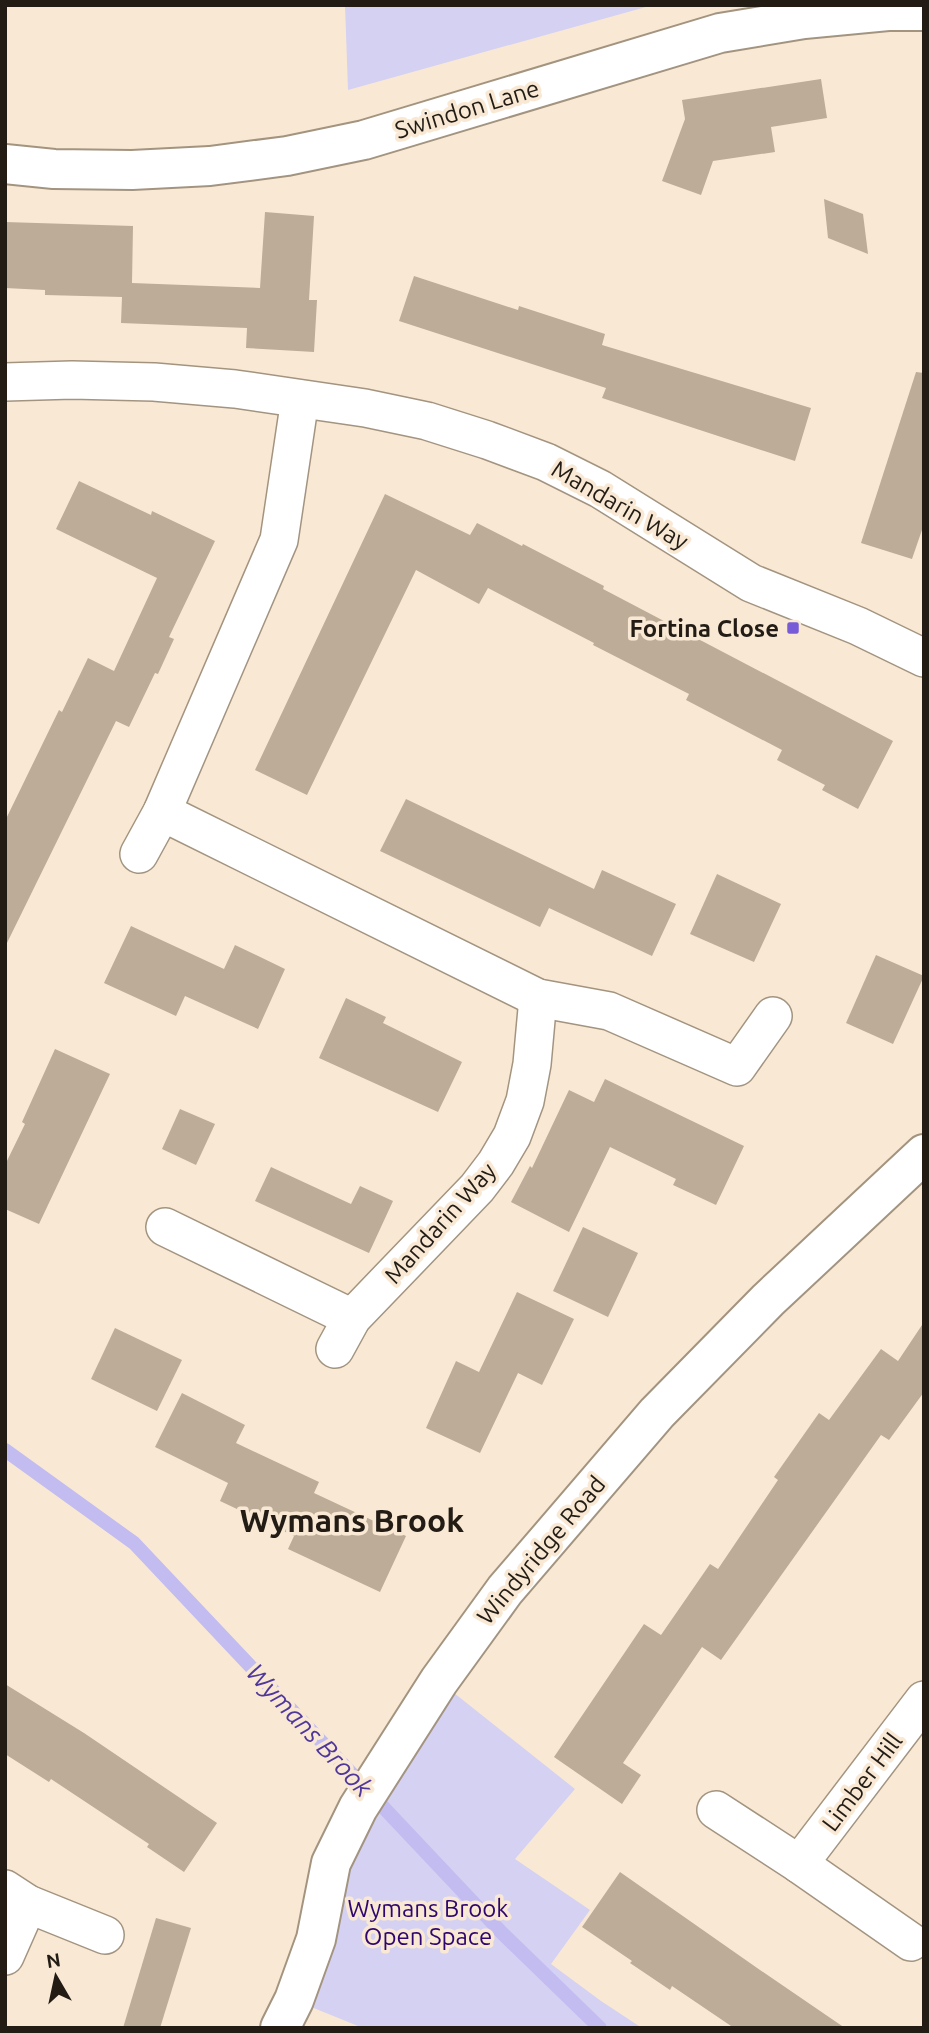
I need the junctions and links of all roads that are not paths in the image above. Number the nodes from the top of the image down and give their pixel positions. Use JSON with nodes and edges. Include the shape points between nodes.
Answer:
{"nodes":[{"id":1,"x":924,"y":11,"type":"edge"},
{"id":2,"x":5,"y":164,"type":"edge"},
{"id":3,"x":5,"y":382,"type":"edge"},
{"id":4,"x":300,"y":399,"type":"junction"},
{"id":5,"x":924,"y":658,"type":"edge"},
{"id":6,"x":162,"y":812,"type":"junction"},
{"id":7,"x":139,"y":853,"type":"dead end"},
{"id":8,"x":538,"y":998,"type":"junction"},
{"id":9,"x":773,"y":1016,"type":"dead end"},
{"id":10,"x":924,"y":1154,"type":"edge"},
{"id":11,"x":165,"y":1227,"type":"dead end"},
{"id":12,"x":352,"y":1318,"type":"junction"},
{"id":13,"x":334,"y":1349,"type":"dead end"},
{"id":14,"x":924,"y":1700,"type":"edge"},
{"id":15,"x":716,"y":1810,"type":"dead end"},
{"id":16,"x":799,"y":1864,"type":"junction"},
{"id":17,"x":17,"y":1896,"type":"edge"},
{"id":18,"x":105,"y":1935,"type":"dead end"},
{"id":19,"x":911,"y":1942,"type":"dead end"},
{"id":20,"x":5,"y":1956,"type":"edge"},
{"id":21,"x":280,"y":2028,"type":"edge"}],
"edges":[{"from":1,"to":2,"type":"street","name":"Swindon Lane","via":[[804,19],[720,33],[364,141],[287,156],[132,170]]},
{"from":3,"to":4,"type":"street","name":"Mandarin Way","via":[[154,382]]},
{"from":4,"to":5,"type":"street","name":"Mandarin Way","via":[[427,422],[546,462],[600,489],[751,583]]},
{"from":4,"to":6,"type":"street","via":[[279,540]]},
{"from":6,"to":7,"type":"street"},
{"from":6,"to":8,"type":"street"},
{"from":8,"to":9,"type":"street","via":[[609,1011],[737,1067]]},
{"from":8,"to":12,"type":"street","name":"Mandarin Way","via":[[525,1101],[502,1154],[477,1188]]},
{"from":10,"to":21,"type":"street","name":"Windyridge Road","via":[[768,1300],[657,1413],[505,1590],[439,1681],[358,1808],[331,1863],[316,1939]]},
{"from":11,"to":12,"type":"street"},
{"from":12,"to":13,"type":"street","name":"Mandarin Way"},
{"from":14,"to":16,"type":"street","name":"Limber Hill"},
{"from":15,"to":16,"type":"street"},
{"from":16,"to":19,"type":"street"},
{"from":17,"to":18,"type":"street"},
{"from":17,"to":20,"type":"street"}]}
